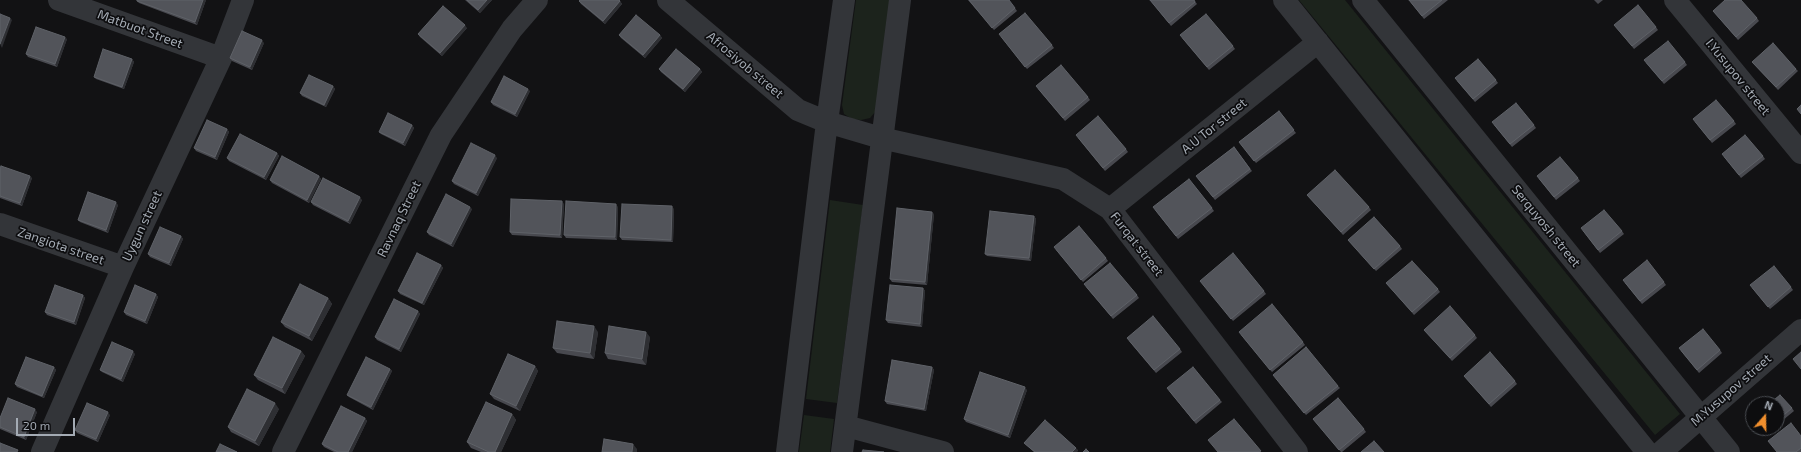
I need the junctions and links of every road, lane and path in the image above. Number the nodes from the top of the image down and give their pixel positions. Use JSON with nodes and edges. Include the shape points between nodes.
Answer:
{"nodes":[{"id":1,"x":59,"y":0,"type":"edge"},
{"id":2,"x":243,"y":0,"type":"edge"},
{"id":3,"x":537,"y":0,"type":"edge"},
{"id":4,"x":668,"y":0,"type":"edge"},
{"id":5,"x":844,"y":0,"type":"edge"},
{"id":6,"x":900,"y":0,"type":"edge"},
{"id":7,"x":1284,"y":0,"type":"edge"},
{"id":8,"x":1675,"y":0,"type":"edge"},
{"id":9,"x":1368,"y":2,"type":"edge"},
{"id":10,"x":1318,"y":42,"type":"junction"},
{"id":11,"x":221,"y":58,"type":"junction"},
{"id":12,"x":827,"y":122,"type":"junction"},
{"id":13,"x":881,"y":138,"type":"junction"},
{"id":14,"x":1801,"y":154,"type":"edge"},
{"id":15,"x":1110,"y":210,"type":"junction"},
{"id":16,"x":0,"y":224,"type":"edge"},
{"id":17,"x":123,"y":267,"type":"junction"},
{"id":18,"x":1801,"y":330,"type":"edge"},
{"id":19,"x":1699,"y":417,"type":"junction"},
{"id":20,"x":846,"y":426,"type":"junction"},
{"id":21,"x":42,"y":452,"type":"edge"},
{"id":22,"x":283,"y":452,"type":"edge"},
{"id":23,"x":787,"y":452,"type":"edge"},
{"id":24,"x":842,"y":452,"type":"edge"},
{"id":25,"x":943,"y":452,"type":"edge"},
{"id":26,"x":1297,"y":452,"type":"edge"},
{"id":27,"x":1647,"y":452,"type":"edge"},
{"id":28,"x":1661,"y":452,"type":"edge"},
{"id":29,"x":1729,"y":452,"type":"edge"}],
"edges":[{"from":1,"to":11,"type":"street","name":"Matbuot Street"},
{"from":2,"to":11,"type":"street","name":"Uygun street"},
{"from":3,"to":22,"type":"street","name":"Ravnaq Street","via":[[512,29],[441,135]]},
{"from":4,"to":12,"type":"street","name":"Afrosiyob street","via":[[798,110]]},
{"from":5,"to":12,"type":"street"},
{"from":6,"to":13,"type":"street"},
{"from":7,"to":10,"type":"street"},
{"from":8,"to":14,"type":"street","name":"I.Yusupov street"},
{"from":9,"to":19,"type":"street","name":"Serquyosh street"},
{"from":10,"to":15,"type":"street","name":"A.U Tor street"},
{"from":10,"to":27,"type":"street"},
{"from":11,"to":17,"type":"street","name":"Uygun street"},
{"from":12,"to":13,"type":"street","name":"Afrosiyob street"},
{"from":12,"to":23,"type":"street"},
{"from":13,"to":15,"type":"street","name":"Furqat street","via":[[1063,179]]},
{"from":13,"to":20,"type":"street"},
{"from":15,"to":26,"type":"street","name":"Furqat street"},
{"from":16,"to":17,"type":"street","name":"Zangiota street"},
{"from":17,"to":21,"type":"street","name":"Uygun street"},
{"from":18,"to":19,"type":"street","name":"M.Yusupov street"},
{"from":19,"to":28,"type":"street","name":"M.Yusupov street"},
{"from":19,"to":29,"type":"street","name":"Serquyosh street"},
{"from":20,"to":24,"type":"street"},
{"from":20,"to":25,"type":"street"}]}
